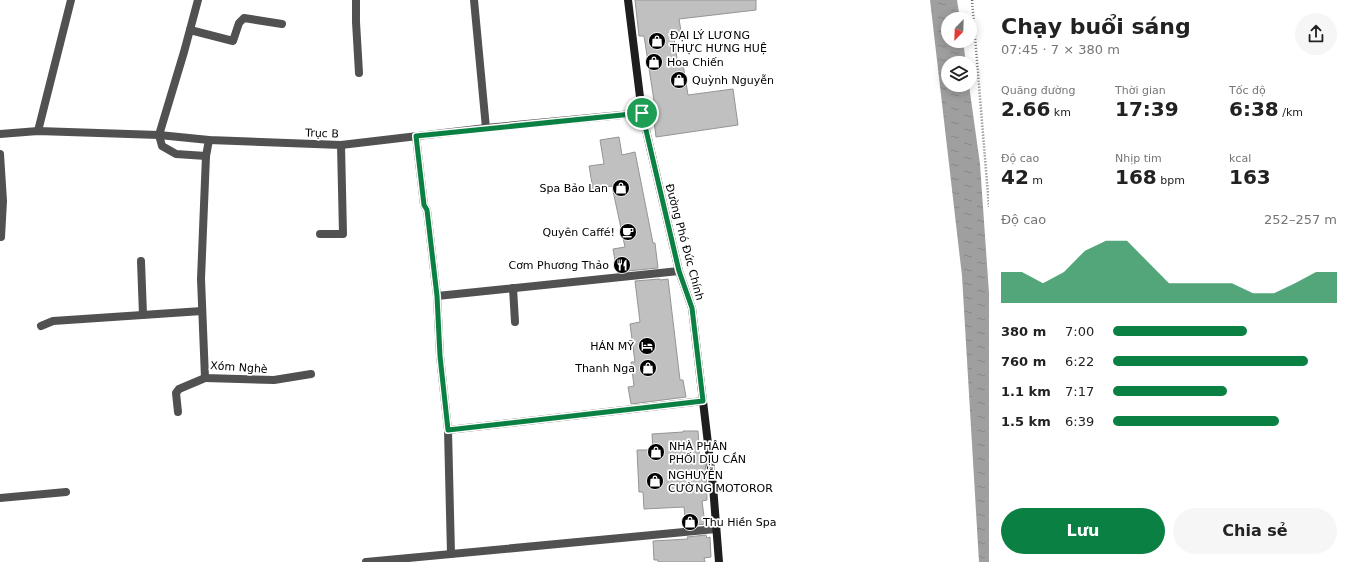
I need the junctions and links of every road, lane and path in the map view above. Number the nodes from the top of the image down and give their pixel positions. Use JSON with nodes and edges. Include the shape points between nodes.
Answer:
{"nodes":[{"id":1,"x":71,"y":0,"type":"edge"},
{"id":2,"x":198,"y":0,"type":"edge"},
{"id":3,"x":356,"y":0,"type":"edge"},
{"id":4,"x":474,"y":0,"type":"edge"},
{"id":5,"x":628,"y":0,"type":"edge"},
{"id":6,"x":972,"y":0,"type":"edge"},
{"id":7,"x":282,"y":24,"type":"dead end"},
{"id":8,"x":190,"y":30,"type":"junction"},
{"id":9,"x":359,"y":73,"type":"dead end"},
{"id":10,"x":642,"y":113,"type":"junction"},
{"id":11,"x":486,"y":128,"type":"junction"},
{"id":12,"x":38,"y":131,"type":"junction"},
{"id":13,"x":0,"y":134,"type":"edge"},
{"id":14,"x":159,"y":135,"type":"junction"},
{"id":15,"x":416,"y":136,"type":"junction"},
{"id":16,"x":210,"y":140,"type":"junction"},
{"id":17,"x":341,"y":145,"type":"junction"},
{"id":18,"x":0,"y":154,"type":"edge"},
{"id":19,"x":206,"y":156,"type":"junction"},
{"id":20,"x":989,"y":207,"type":"edge"},
{"id":21,"x":320,"y":234,"type":"dead end"},
{"id":22,"x":1,"y":237,"type":"dead end"},
{"id":23,"x":141,"y":261,"type":"dead end"},
{"id":24,"x":679,"y":271,"type":"junction"},
{"id":25,"x":513,"y":288,"type":"junction"},
{"id":26,"x":437,"y":296,"type":"junction"},
{"id":27,"x":202,"y":311,"type":"junction"},
{"id":28,"x":143,"y":315,"type":"junction"},
{"id":29,"x":515,"y":322,"type":"dead end"},
{"id":30,"x":41,"y":326,"type":"dead end"},
{"id":31,"x":311,"y":374,"type":"dead end"},
{"id":32,"x":205,"y":378,"type":"junction"},
{"id":33,"x":703,"y":401,"type":"junction"},
{"id":34,"x":178,"y":412,"type":"dead end"},
{"id":35,"x":448,"y":430,"type":"junction"},
{"id":36,"x":66,"y":492,"type":"dead end"},
{"id":37,"x":0,"y":498,"type":"edge"},
{"id":38,"x":716,"y":529,"type":"junction"},
{"id":39,"x":451,"y":554,"type":"junction"},
{"id":40,"x":366,"y":562,"type":"edge"},
{"id":41,"x":719,"y":562,"type":"edge"}],
"edges":[{"from":1,"to":12,"type":"street"},
{"from":2,"to":8,"type":"street"},
{"from":3,"to":9,"type":"street"},
{"from":4,"to":11,"type":"street"},
{"from":5,"to":10,"type":"main road","name":"Đường Phó Đức Chính"},
{"from":6,"to":20,"type":"path"},
{"from":7,"to":8,"type":"street","via":[[244,18],[239,23],[233,41]]},
{"from":8,"to":14,"type":"street"},
{"from":10,"to":11,"type":"street","name":"Trục B"},
{"from":10,"to":24,"type":"main road","name":"Đường Phó Đức Chính"},
{"from":11,"to":15,"type":"street","name":"Trục B"},
{"from":12,"to":13,"type":"street","name":"Trục B"},
{"from":12,"to":14,"type":"street","name":"Trục B"},
{"from":14,"to":16,"type":"street","name":"Trục B"},
{"from":14,"to":19,"type":"street","via":[[162,146],[176,154]]},
{"from":15,"to":17,"type":"street","name":"Trục B"},
{"from":15,"to":26,"type":"street"},
{"from":16,"to":17,"type":"street","name":"Trục B"},
{"from":16,"to":19,"type":"street","name":"Xóm Nghè"},
{"from":17,"to":21,"type":"street","via":[[343,234]]},
{"from":18,"to":22,"type":"street","via":[[3,201]]},
{"from":19,"to":27,"type":"street","name":"Xóm Nghè"},
{"from":23,"to":28,"type":"street"},
{"from":24,"to":25,"type":"street"},
{"from":24,"to":33,"type":"main road","name":"Đường Phó Đức Chính","via":[[692,308]]},
{"from":25,"to":26,"type":"street"},
{"from":25,"to":29,"type":"street"},
{"from":26,"to":35,"type":"street"},
{"from":27,"to":28,"type":"street"},
{"from":27,"to":32,"type":"street","name":"Xóm Nghè"},
{"from":28,"to":30,"type":"street","via":[[53,321]]},
{"from":31,"to":32,"type":"street","name":"Xóm Nghè","via":[[274,380]]},
{"from":32,"to":34,"type":"street","via":[[179,389],[176,393]]},
{"from":33,"to":35,"type":"street"},
{"from":33,"to":38,"type":"main road","name":"Đường Phó Đức Chính"},
{"from":35,"to":39,"type":"street"},
{"from":36,"to":37,"type":"street"},
{"from":38,"to":39,"type":"street"},
{"from":38,"to":41,"type":"main road","name":"Đường Phó Đức Chính"},
{"from":39,"to":40,"type":"street"}]}
